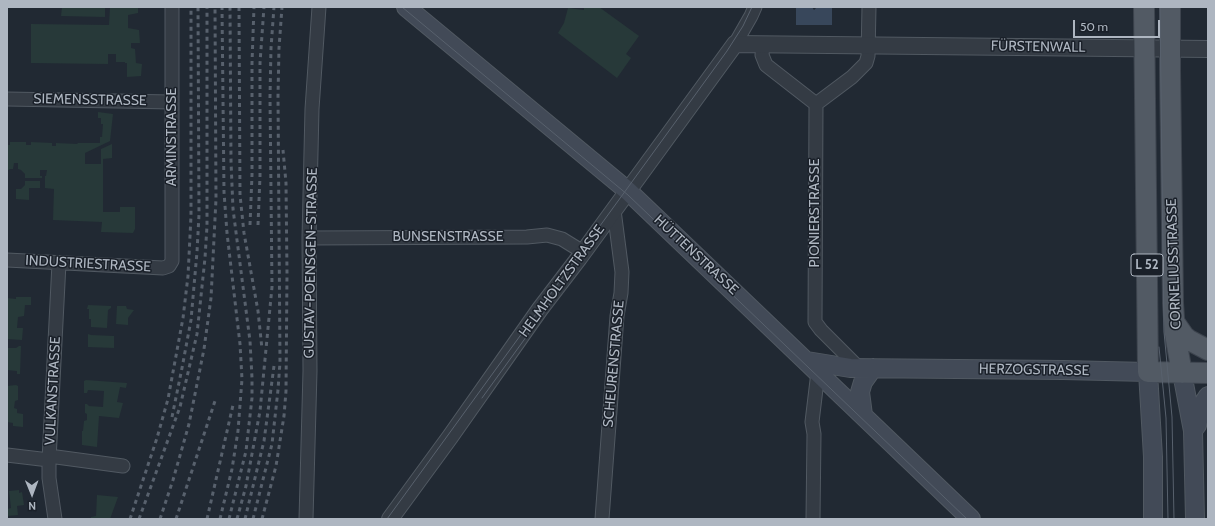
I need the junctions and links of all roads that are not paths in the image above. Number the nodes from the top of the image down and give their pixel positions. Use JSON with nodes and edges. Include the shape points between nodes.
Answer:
{"nodes":[{"id":1,"x":172,"y":7,"type":"edge"},
{"id":2,"x":319,"y":7,"type":"edge"},
{"id":3,"x":406,"y":7,"type":"edge"},
{"id":4,"x":755,"y":7,"type":"edge"},
{"id":5,"x":869,"y":7,"type":"edge"},
{"id":6,"x":1144,"y":7,"type":"edge"},
{"id":7,"x":1170,"y":7,"type":"edge"},
{"id":8,"x":735,"y":44,"type":"junction"},
{"id":9,"x":762,"y":44,"type":"junction"},
{"id":10,"x":869,"y":45,"type":"junction"},
{"id":11,"x":1144,"y":49,"type":"junction"},
{"id":12,"x":1170,"y":49,"type":"junction"},
{"id":13,"x":1208,"y":49,"type":"edge"},
{"id":14,"x":7,"y":99,"type":"edge"},
{"id":15,"x":172,"y":102,"type":"junction"},
{"id":16,"x":816,"y":104,"type":"junction"},
{"id":17,"x":628,"y":191,"type":"junction"},
{"id":18,"x":614,"y":210,"type":"junction"},
{"id":19,"x":309,"y":238,"type":"junction"},
{"id":20,"x":583,"y":252,"type":"junction"},
{"id":21,"x":7,"y":260,"type":"edge"},
{"id":22,"x":59,"y":263,"type":"junction"},
{"id":23,"x":169,"y":266,"type":"joint"},
{"id":24,"x":1175,"y":323,"type":"junction"},
{"id":25,"x":1208,"y":350,"type":"edge"},
{"id":26,"x":812,"y":367,"type":"junction"},
{"id":27,"x":866,"y":368,"type":"junction"},
{"id":28,"x":1148,"y":372,"type":"junction"},
{"id":29,"x":1182,"y":373,"type":"junction"},
{"id":30,"x":1208,"y":373,"type":"edge"},
{"id":31,"x":1208,"y":396,"type":"edge"},
{"id":32,"x":863,"y":415,"type":"junction"},
{"id":33,"x":1193,"y":431,"type":"junction"},
{"id":34,"x":7,"y":456,"type":"edge"},
{"id":35,"x":49,"y":458,"type":"junction"},
{"id":36,"x":123,"y":466,"type":"dead end"},
{"id":37,"x":55,"y":519,"type":"edge"},
{"id":38,"x":306,"y":519,"type":"edge"},
{"id":39,"x":390,"y":519,"type":"edge"},
{"id":40,"x":602,"y":519,"type":"edge"},
{"id":41,"x":813,"y":519,"type":"edge"},
{"id":42,"x":971,"y":519,"type":"edge"},
{"id":43,"x":1153,"y":519,"type":"edge"},
{"id":44,"x":1194,"y":519,"type":"edge"}],
"edges":[{"from":1,"to":15,"type":"street","name":"ARMINSTRASSE"},
{"from":2,"to":19,"type":"street","name":"GUSTAV-POENSGEN-STRASSE","via":[[313,96]]},
{"from":3,"to":17,"type":"main road","name":"HÜTTENSTRASSE"},
{"from":4,"to":8,"type":"street"},
{"from":5,"to":10,"type":"street"},
{"from":6,"to":11,"type":"main road","name":"CORNELIUSSTRASSE","number":"L 52"},
{"from":7,"to":12,"type":"main road","name":"CORNELIUSSTRASSE","number":"L 52"},
{"from":8,"to":9,"type":"street","name":"FÜRSTENWALL"},
{"from":8,"to":17,"type":"street","name":"HELMHOLTZSTRASSE"},
{"from":9,"to":10,"type":"street","name":"FÜRSTENWALL"},
{"from":9,"to":16,"type":"street","via":[[762,55],[766,65]]},
{"from":10,"to":11,"type":"street","name":"FÜRSTENWALL"},
{"from":10,"to":16,"type":"street","via":[[866,63]]},
{"from":11,"to":12,"type":"street","name":"FÜRSTENWALL"},
{"from":11,"to":28,"type":"main road","name":"CORNELIUSSTRASSE","number":"L 52"},
{"from":12,"to":13,"type":"street","name":"FÜRSTENWALL"},
{"from":12,"to":24,"type":"main road","name":"CORNELIUSSTRASSE","number":"L 52"},
{"from":14,"to":15,"type":"street","name":"SIEMENSSTRASSE"},
{"from":15,"to":23,"type":"street","name":"ARMINSTRASSE","via":[[173,253]]},
{"from":16,"to":27,"type":"street","name":"PIONIERSTRASSE","via":[[815,322]]},
{"from":17,"to":18,"type":"street","name":"HELMHOLTZSTRASSE"},
{"from":17,"to":26,"type":"main road","name":"HÜTTENSTRASSE"},
{"from":18,"to":20,"type":"street","name":"HELMHOLTZSTRASSE"},
{"from":18,"to":40,"type":"street","name":"SCHEURENSTRASSE","via":[[622,272]]},
{"from":19,"to":20,"type":"street","name":"BUNSENSTRASSE","via":[[547,236],[562,239]]},
{"from":19,"to":38,"type":"street","name":"GUSTAV-POENSGEN-STRASSE","via":[[310,371]]},
{"from":20,"to":39,"type":"street","name":"HELMHOLTZSTRASSE"},
{"from":21,"to":22,"type":"street","name":"INDUSTRIESTRASSE"},
{"from":22,"to":23,"type":"street","name":"INDUSTRIESTRASSE","via":[[157,268]]},
{"from":22,"to":35,"type":"street","name":"VULKANSTRASSE"},
{"from":24,"to":25,"type":"main road","via":[[1184,336]]},
{"from":24,"to":29,"type":"main road","name":"CORNELIUSSTRASSE","number":"L 52"},
{"from":26,"to":27,"type":"main road","name":"HERZOGSTRASSE"},
{"from":26,"to":32,"type":"main road","name":"HÜTTENSTRASSE"},
{"from":26,"to":41,"type":"street"},
{"from":27,"to":28,"type":"main road","name":"HERZOGSTRASSE"},
{"from":27,"to":32,"type":"main road","via":[[860,397]]},
{"from":28,"to":29,"type":"main road","name":"HERZOGSTRASSE"},
{"from":28,"to":43,"type":"main road","name":"CORNELIUSSTRASSE","number":"L 52"},
{"from":29,"to":30,"type":"main road","name":"HERZOGSTRASSE"},
{"from":29,"to":33,"type":"main road","name":"CORNELIUSSTRASSE","number":"L 52"},
{"from":31,"to":33,"type":"main road"},
{"from":32,"to":42,"type":"main road","name":"HÜTTENSTRASSE"},
{"from":33,"to":44,"type":"main road","name":"CORNELIUSSTRASSE","number":"L 52"},
{"from":34,"to":35,"type":"street"},
{"from":35,"to":36,"type":"street"},
{"from":35,"to":37,"type":"street","name":"VULKANSTRASSE"}]}
